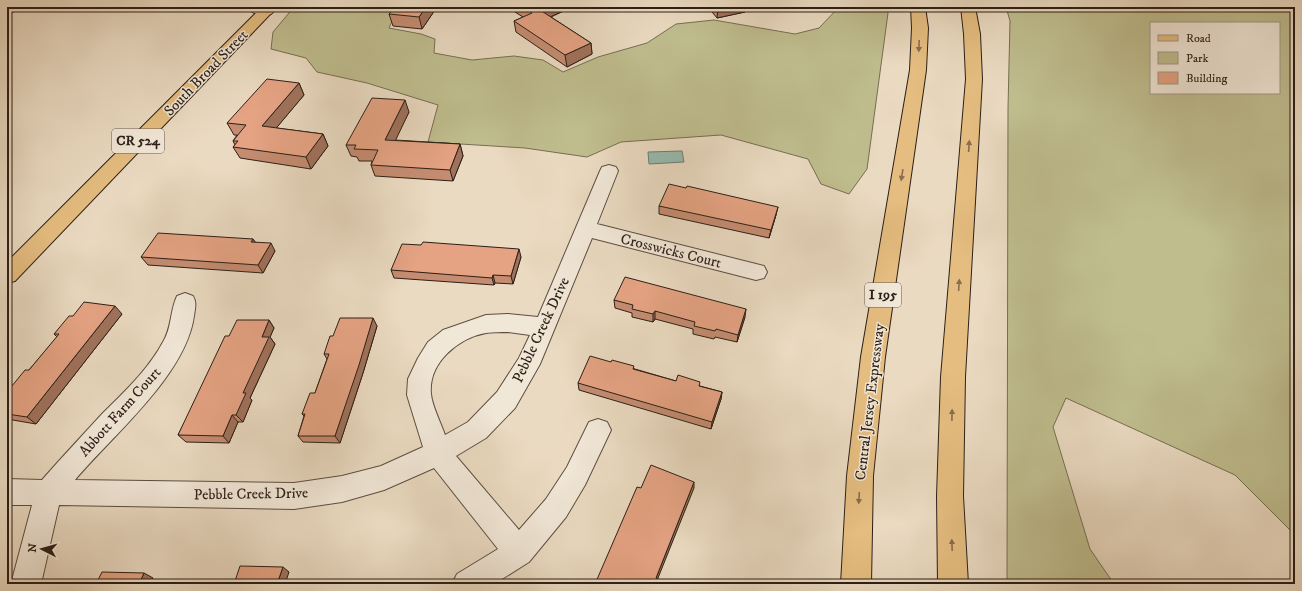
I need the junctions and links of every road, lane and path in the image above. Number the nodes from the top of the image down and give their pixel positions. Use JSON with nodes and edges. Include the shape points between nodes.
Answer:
{"nodes":[{"id":1,"x":918,"y":7,"type":"edge"},
{"id":2,"x":968,"y":7,"type":"edge"},
{"id":3,"x":263,"y":8,"type":"edge"},
{"id":4,"x":609,"y":171,"type":"dead end"},
{"id":5,"x":586,"y":229,"type":"junction"},
{"id":6,"x":756,"y":272,"type":"dead end"},
{"id":7,"x":7,"y":275,"type":"edge"},
{"id":8,"x":185,"y":302,"type":"dead end"},
{"id":9,"x":545,"y":327,"type":"junction"},
{"id":10,"x":598,"y":430,"type":"dead end"},
{"id":11,"x":438,"y":453,"type":"junction"},
{"id":12,"x":7,"y":492,"type":"edge"},
{"id":13,"x":48,"y":492,"type":"junction"},
{"id":14,"x":518,"y":552,"type":"junction"},
{"id":15,"x":26,"y":584,"type":"edge"},
{"id":16,"x":467,"y":584,"type":"edge"},
{"id":17,"x":856,"y":584,"type":"edge"},
{"id":18,"x":953,"y":584,"type":"edge"}],
"edges":[{"from":1,"to":17,"type":"main road","name":"Central Jersey Expressway","number":"I 195","one_way":true,"via":[[918,70],[873,357],[863,452]]},
{"from":18,"to":2,"type":"main road","one_way":true,"via":[[950,496],[953,377],[974,79]]},
{"from":3,"to":7,"type":"main road","name":"South Broad Street","number":"CR 524"},
{"from":4,"to":5,"type":"street","name":"Pebble Creek Drive"},
{"from":5,"to":6,"type":"street","name":"Crosswicks Court"},
{"from":5,"to":9,"type":"street","name":"Pebble Creek Drive"},
{"from":8,"to":13,"type":"street","name":"Abbott Farm Court","via":[[175,344],[160,368]]},
{"from":9,"to":11,"type":"street","name":"Pebble Creek Drive","via":[[528,364],[506,400],[477,430]]},
{"from":9,"to":11,"type":"street","via":[[508,323],[486,324],[451,337],[436,349],[420,379],[419,395]]},
{"from":10,"to":14,"type":"street","via":[[576,476],[556,508]]},
{"from":11,"to":13,"type":"street","name":"Pebble Creek Drive","via":[[384,478],[342,489],[294,496]]},
{"from":11,"to":14,"type":"street"},
{"from":12,"to":13,"type":"street","name":"Pebble Creek Drive"},
{"from":13,"to":15,"type":"street"},
{"from":14,"to":16,"type":"street"}]}
